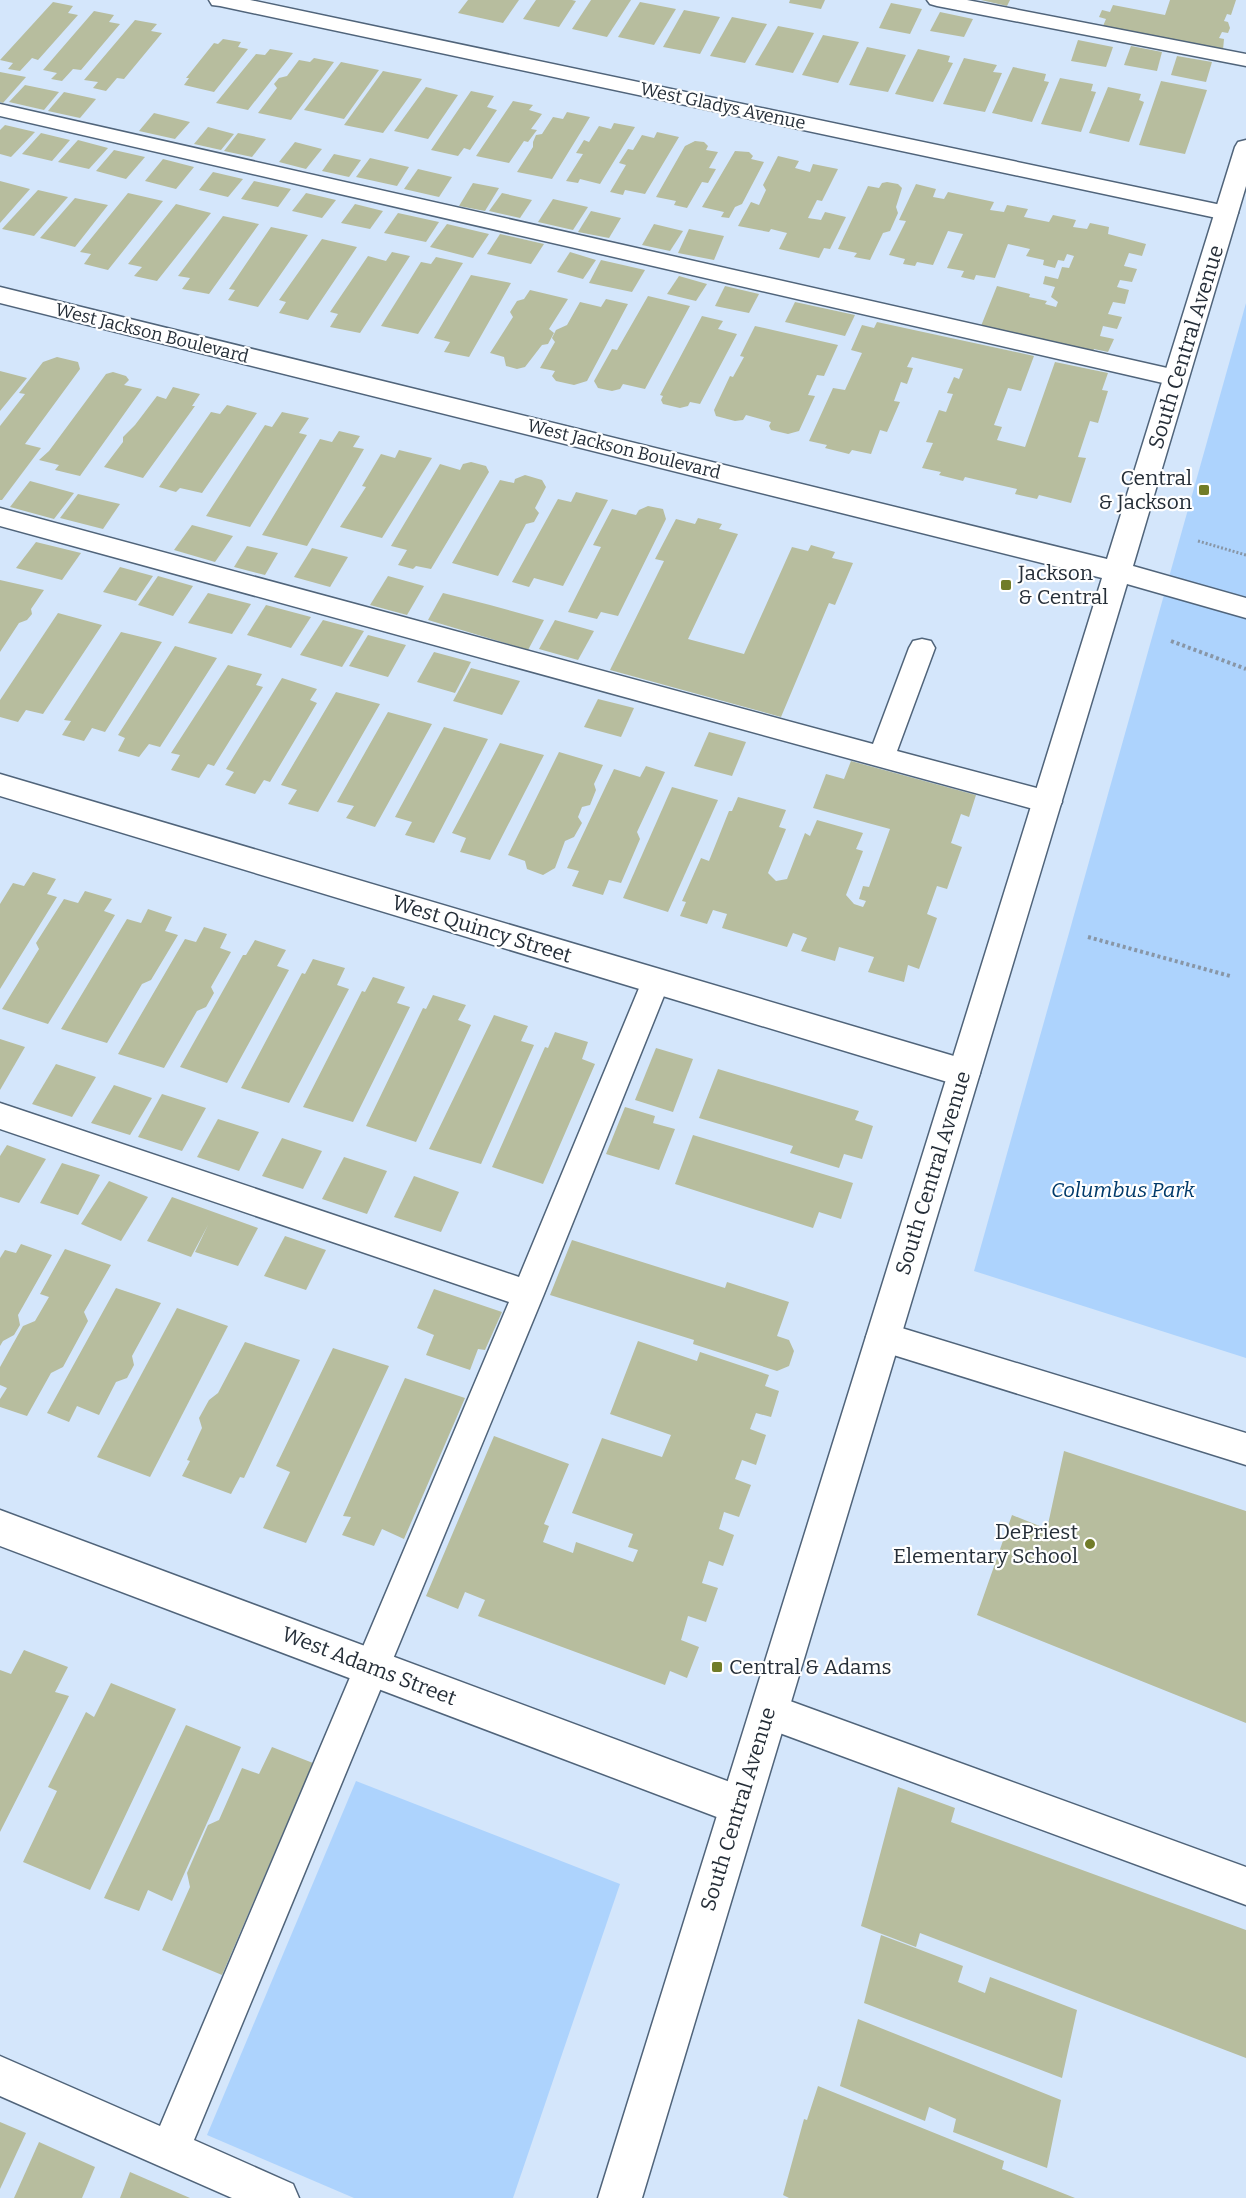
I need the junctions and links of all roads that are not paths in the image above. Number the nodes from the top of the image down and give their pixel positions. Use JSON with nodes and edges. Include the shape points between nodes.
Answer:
{"nodes":[{"id":1,"x":220,"y":0,"type":"edge"},
{"id":2,"x":937,"y":0,"type":"edge"},
{"id":3,"x":1246,"y":60,"type":"edge"},
{"id":4,"x":0,"y":110,"type":"edge"},
{"id":5,"x":1246,"y":147,"type":"edge"},
{"id":6,"x":1226,"y":213,"type":"junction"},
{"id":7,"x":0,"y":295,"type":"edge"},
{"id":8,"x":1176,"y":378,"type":"junction"},
{"id":9,"x":0,"y":517,"type":"edge"},
{"id":10,"x":1119,"y":572,"type":"junction"},
{"id":11,"x":1246,"y":608,"type":"edge"},
{"id":12,"x":922,"y":648,"type":"dead end"},
{"id":13,"x":881,"y":757,"type":"junction"},
{"id":14,"x":0,"y":785,"type":"edge"},
{"id":15,"x":1048,"y":802,"type":"junction"},
{"id":16,"x":656,"y":981,"type":"junction"},
{"id":17,"x":964,"y":1073,"type":"junction"},
{"id":18,"x":0,"y":1116,"type":"edge"},
{"id":19,"x":528,"y":1294,"type":"junction"},
{"id":20,"x":882,"y":1337,"type":"junction"},
{"id":21,"x":1246,"y":1449,"type":"edge"},
{"id":22,"x":0,"y":1528,"type":"edge"},
{"id":23,"x":370,"y":1667,"type":"junction"},
{"id":24,"x":768,"y":1711,"type":"junction"},
{"id":25,"x":738,"y":1805,"type":"junction"},
{"id":26,"x":1246,"y":1886,"type":"edge"},
{"id":27,"x":0,"y":2076,"type":"edge"},
{"id":28,"x":170,"y":2150,"type":"junction"},
{"id":29,"x":279,"y":2198,"type":"edge"},
{"id":30,"x":620,"y":2198,"type":"edge"}],
"edges":[{"from":1,"to":6,"type":"street","name":"West Gladys Avenue"},
{"from":2,"to":3,"type":"lane"},
{"from":4,"to":8,"type":"lane"},
{"from":5,"to":6,"type":"street","name":"South Central Avenue"},
{"from":6,"to":8,"type":"street","name":"South Central Avenue"},
{"from":7,"to":10,"type":"street","name":"West Jackson Boulevard"},
{"from":8,"to":10,"type":"street","name":"South Central Avenue"},
{"from":9,"to":13,"type":"lane"},
{"from":10,"to":11,"type":"street","name":"West Jackson Boulevard"},
{"from":10,"to":15,"type":"street","name":"South Central Avenue"},
{"from":12,"to":13,"type":"lane"},
{"from":13,"to":15,"type":"lane"},
{"from":14,"to":16,"type":"street","name":"West Quincy Street"},
{"from":15,"to":17,"type":"street","name":"South Central Avenue"},
{"from":16,"to":17,"type":"street","name":"West Quincy Street"},
{"from":16,"to":19,"type":"lane"},
{"from":17,"to":20,"type":"street","name":"South Central Avenue"},
{"from":18,"to":19,"type":"lane"},
{"from":19,"to":23,"type":"lane"},
{"from":20,"to":21,"type":"lane"},
{"from":20,"to":24,"type":"street","name":"South Central Avenue"},
{"from":22,"to":23,"type":"street","name":"West Adams Street"},
{"from":23,"to":25,"type":"street","name":"West Adams Street"},
{"from":23,"to":28,"type":"lane"},
{"from":24,"to":25,"type":"street","name":"South Central Avenue"},
{"from":24,"to":26,"type":"lane"},
{"from":25,"to":30,"type":"street","name":"South Central Avenue"},
{"from":27,"to":28,"type":"lane"},
{"from":28,"to":29,"type":"lane"}]}
